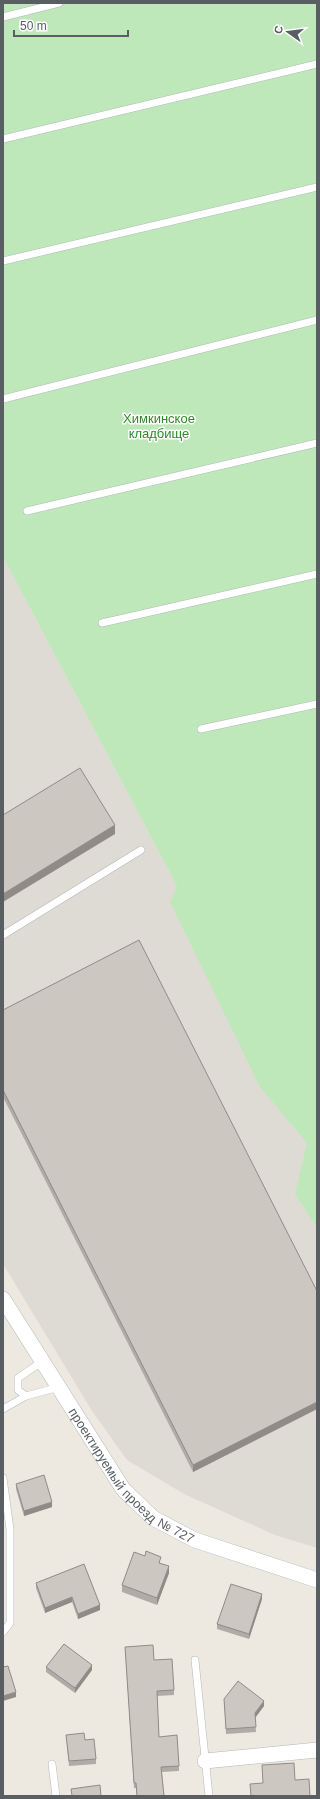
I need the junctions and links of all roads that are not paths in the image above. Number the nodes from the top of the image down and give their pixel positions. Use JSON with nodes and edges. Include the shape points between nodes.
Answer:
{"nodes":[{"id":1,"x":59,"y":3,"type":"edge"},
{"id":2,"x":3,"y":17,"type":"edge"},
{"id":3,"x":317,"y":64,"type":"edge"},
{"id":4,"x":3,"y":139,"type":"edge"},
{"id":5,"x":317,"y":187,"type":"edge"},
{"id":6,"x":3,"y":261,"type":"edge"},
{"id":7,"x":317,"y":320,"type":"edge"},
{"id":8,"x":3,"y":399,"type":"edge"},
{"id":9,"x":317,"y":443,"type":"edge"},
{"id":10,"x":27,"y":511,"type":"dead end"},
{"id":11,"x":317,"y":574,"type":"edge"},
{"id":12,"x":102,"y":623,"type":"dead end"},
{"id":13,"x":317,"y":704,"type":"edge"},
{"id":14,"x":202,"y":729,"type":"dead end"},
{"id":15,"x":141,"y":850,"type":"dead end"},
{"id":16,"x":3,"y":935,"type":"edge"},
{"id":17,"x":3,"y":1299,"type":"edge"},
{"id":18,"x":43,"y":1361,"type":"junction"},
{"id":19,"x":59,"y":1387,"type":"junction"},
{"id":20,"x":26,"y":1396,"type":"junction"},
{"id":21,"x":3,"y":1409,"type":"edge"},
{"id":22,"x":3,"y":1478,"type":"edge"},
{"id":23,"x":317,"y":1580,"type":"edge"},
{"id":24,"x":3,"y":1632,"type":"edge"},
{"id":25,"x":195,"y":1660,"type":"dead end"},
{"id":26,"x":317,"y":1750,"type":"edge"},
{"id":27,"x":205,"y":1761,"type":"junction"},
{"id":28,"x":52,"y":1764,"type":"dead end"},
{"id":29,"x":56,"y":1796,"type":"edge"},
{"id":30,"x":208,"y":1796,"type":"edge"}],
"edges":[{"from":1,"to":2,"type":"lane"},
{"from":3,"to":4,"type":"lane"},
{"from":5,"to":6,"type":"lane"},
{"from":7,"to":8,"type":"lane"},
{"from":9,"to":10,"type":"lane"},
{"from":11,"to":12,"type":"lane"},
{"from":13,"to":14,"type":"lane"},
{"from":15,"to":16,"type":"lane"},
{"from":17,"to":18,"type":"street","name":"проектируемый проезд № 727"},
{"from":18,"to":19,"type":"street","name":"проектируемый проезд № 727"},
{"from":18,"to":20,"type":"lane","via":[[18,1378],[18,1390]]},
{"from":19,"to":20,"type":"lane"},
{"from":19,"to":23,"type":"street","name":"проектируемый проезд № 727","via":[[123,1489],[153,1518],[195,1540]]},
{"from":20,"to":21,"type":"lane"},
{"from":22,"to":24,"type":"lane","via":[[10,1529],[10,1623]]},
{"from":25,"to":27,"type":"lane"},
{"from":26,"to":27,"type":"street"},
{"from":27,"to":30,"type":"lane"},
{"from":28,"to":29,"type":"lane"}]}
